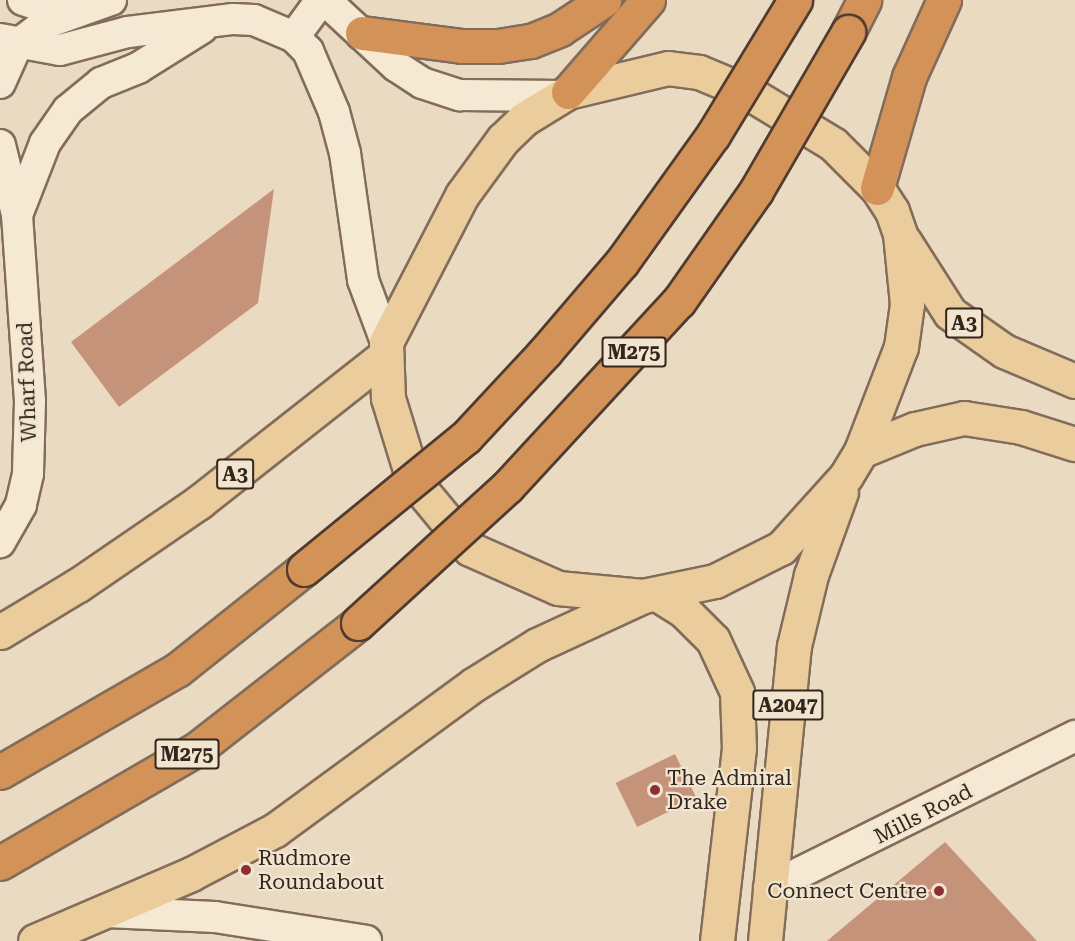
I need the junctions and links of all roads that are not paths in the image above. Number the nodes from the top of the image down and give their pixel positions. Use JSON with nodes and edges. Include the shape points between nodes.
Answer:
{"nodes":[{"id":1,"x":23,"y":0,"type":"edge"},
{"id":2,"x":111,"y":0,"type":"edge"},
{"id":3,"x":323,"y":0,"type":"edge"},
{"id":4,"x":604,"y":0,"type":"edge"},
{"id":5,"x":648,"y":0,"type":"edge"},
{"id":6,"x":795,"y":0,"type":"edge"},
{"id":7,"x":864,"y":0,"type":"edge"},
{"id":8,"x":944,"y":0,"type":"edge"},
{"id":9,"x":76,"y":10,"type":"junction"},
{"id":10,"x":207,"y":24,"type":"junction"},
{"id":11,"x":362,"y":33,"type":"junction"},
{"id":12,"x":294,"y":37,"type":"junction"},
{"id":13,"x":9,"y":42,"type":"edge"},
{"id":14,"x":0,"y":83,"type":"edge"},
{"id":15,"x":565,"y":94,"type":"junction"},
{"id":16,"x":0,"y":146,"type":"edge"},
{"id":17,"x":877,"y":188,"type":"junction"},
{"id":18,"x":17,"y":215,"type":"junction"},
{"id":19,"x":900,"y":234,"type":"junction"},
{"id":20,"x":386,"y":348,"type":"junction"},
{"id":21,"x":1075,"y":381,"type":"edge"},
{"id":22,"x":1075,"y":444,"type":"edge"},
{"id":23,"x":854,"y":463,"type":"junction"},
{"id":24,"x":0,"y":542,"type":"edge"},
{"id":25,"x":650,"y":595,"type":"junction"},
{"id":26,"x":0,"y":632,"type":"edge"},
{"id":27,"x":1075,"y":736,"type":"edge"},
{"id":28,"x":0,"y":772,"type":"edge"},
{"id":29,"x":0,"y":863,"type":"edge"},
{"id":30,"x":769,"y":888,"type":"junction"},
{"id":31,"x":107,"y":912,"type":"junction"},
{"id":32,"x":35,"y":941,"type":"edge"},
{"id":33,"x":366,"y":941,"type":"edge"},
{"id":34,"x":717,"y":941,"type":"edge"},
{"id":35,"x":765,"y":941,"type":"edge"}],
"edges":[{"from":1,"to":9,"type":"street","via":[[47,8]]},
{"from":2,"to":9,"type":"street"},
{"from":3,"to":11,"type":"street"},
{"from":3,"to":12,"type":"street"},
{"from":4,"to":11,"type":"highway","via":[[560,29],[531,41],[498,46],[462,46]]},
{"from":5,"to":15,"type":"highway"},
{"from":6,"to":28,"type":"highway","number":"M275","bridge":true,"via":[[713,135],[622,262],[466,436],[383,508],[177,670]]},
{"from":7,"to":29,"type":"highway","number":"M275","bridge":true,"via":[[756,191],[679,301],[508,486],[358,623],[197,749]]},
{"from":8,"to":17,"type":"highway","via":[[909,77]]},
{"from":9,"to":13,"type":"street"},
{"from":10,"to":12,"type":"street","via":[[254,20]]},
{"from":10,"to":13,"type":"street","via":[[128,32],[60,50]]},
{"from":10,"to":18,"type":"street","name":"Wharf Road","via":[[138,68],[101,83],[68,110],[45,143]]},
{"from":11,"to":15,"type":"street","via":[[396,66],[441,90],[468,96]]},
{"from":12,"to":20,"type":"street","via":[[308,51],[334,112],[345,153],[363,280]]},
{"from":13,"to":14,"type":"street"},
{"from":15,"to":17,"type":"main road","via":[[615,78],[668,69],[699,72],[747,92],[833,144]]},
{"from":15,"to":20,"type":"main road","via":[[524,119],[487,159],[440,234]]},
{"from":16,"to":18,"type":"street","name":"Wharf Road"},
{"from":17,"to":19,"type":"main road"},
{"from":18,"to":24,"type":"street","name":"Wharf Road","via":[[30,401],[28,474],[21,504]]},
{"from":19,"to":21,"type":"main road","number":"A3","via":[[950,313],[1004,351]]},
{"from":19,"to":23,"type":"main road","via":[[907,304],[902,347]]},
{"from":20,"to":25,"type":"main road","via":[[392,417],[412,480],[470,549],[558,588]]},
{"from":20,"to":26,"type":"main road","number":"A3","via":[[199,502],[78,585]]},
{"from":22,"to":23,"type":"main road","via":[[1021,427],[964,418],[915,429]]},
{"from":23,"to":25,"type":"main road","via":[[781,548],[715,580]]},
{"from":23,"to":30,"type":"main road","number":"A2047","via":[[801,611]]},
{"from":25,"to":31,"type":"main road","via":[[537,645],[473,685],[274,830]]},
{"from":25,"to":34,"type":"main road","number":"A2047","via":[[682,610],[712,640],[737,692],[739,748]]},
{"from":27,"to":30,"type":"street","name":"Mills Road","via":[[913,820]]},
{"from":30,"to":35,"type":"main road","number":"A2047"},
{"from":31,"to":32,"type":"main road"},
{"from":31,"to":33,"type":"street","via":[[215,917]]}]}
